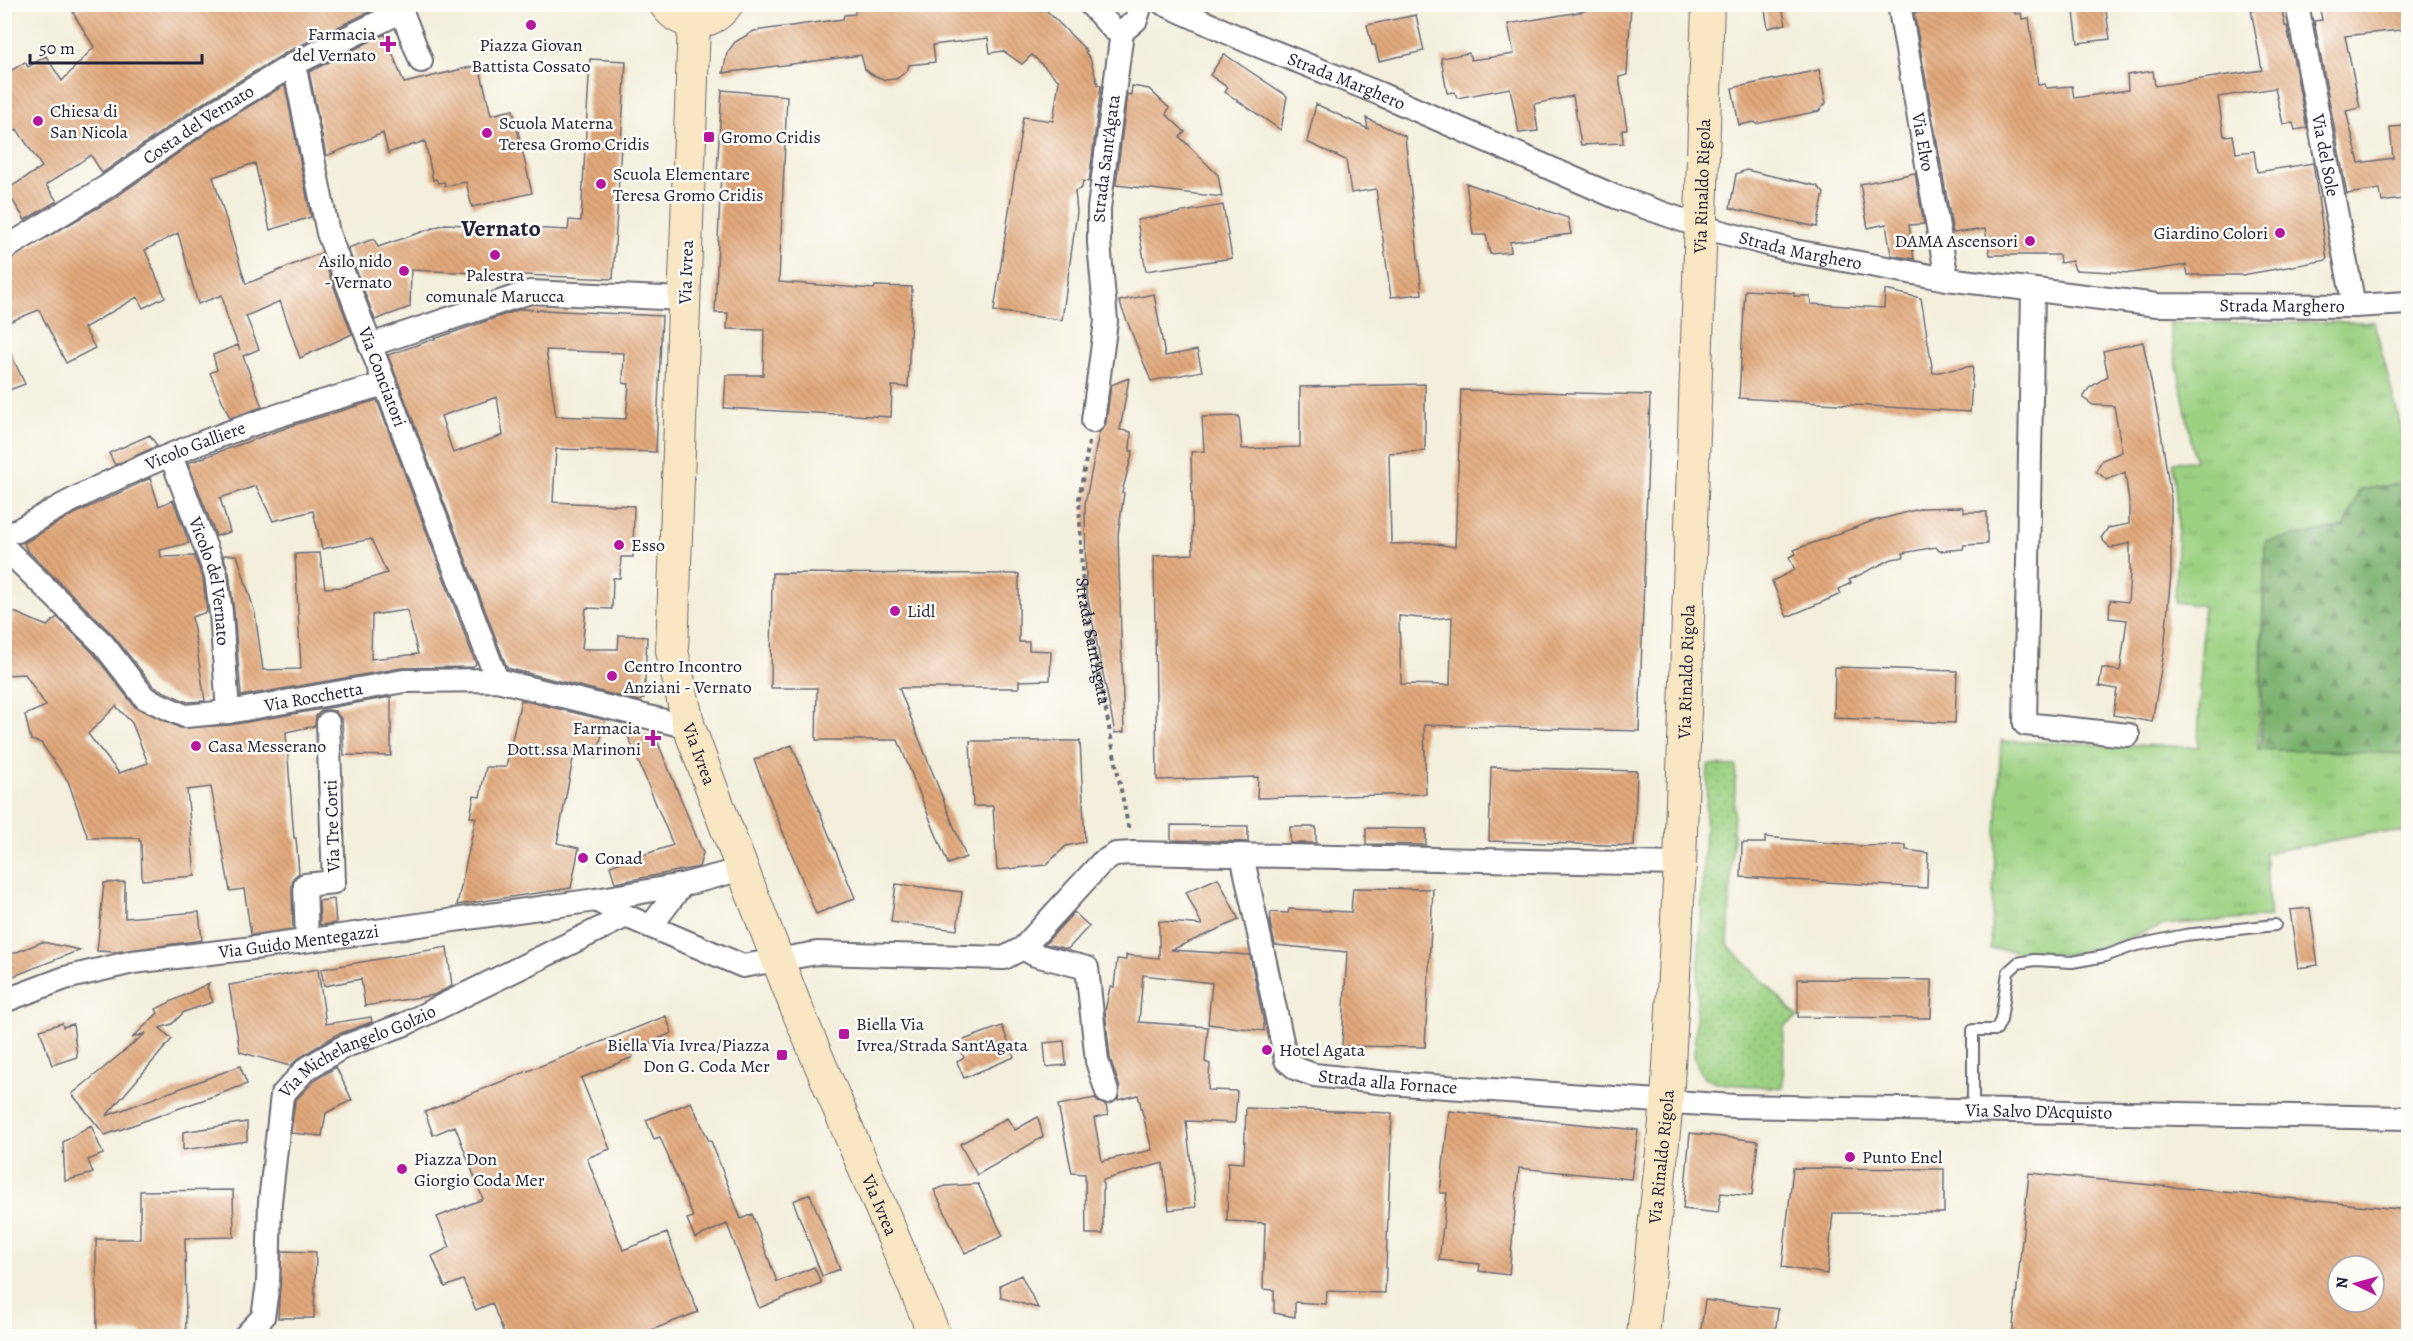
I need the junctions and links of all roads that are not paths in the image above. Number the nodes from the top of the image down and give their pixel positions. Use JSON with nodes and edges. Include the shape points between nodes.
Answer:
{"nodes":[{"id":1,"x":665,"y":4,"type":"edge"},
{"id":2,"x":728,"y":4,"type":"edge"},
{"id":3,"x":1090,"y":4,"type":"edge"},
{"id":4,"x":1141,"y":4,"type":"edge"},
{"id":5,"x":1164,"y":4,"type":"edge"},
{"id":6,"x":1708,"y":4,"type":"edge"},
{"id":7,"x":1899,"y":4,"type":"edge"},
{"id":8,"x":2297,"y":4,"type":"edge"},
{"id":9,"x":399,"y":8,"type":"edge"},
{"id":10,"x":694,"y":22,"type":"junction"},
{"id":11,"x":1122,"y":32,"type":"junction"},
{"id":12,"x":421,"y":61,"type":"dead end"},
{"id":13,"x":294,"y":64,"type":"junction"},
{"id":14,"x":1702,"y":227,"type":"junction"},
{"id":15,"x":4,"y":249,"type":"edge"},
{"id":16,"x":1947,"y":279,"type":"junction"},
{"id":17,"x":2033,"y":290,"type":"junction"},
{"id":18,"x":685,"y":299,"type":"junction"},
{"id":19,"x":2409,"y":303,"type":"edge"},
{"id":20,"x":2354,"y":306,"type":"junction"},
{"id":21,"x":370,"y":345,"type":"junction"},
{"id":22,"x":385,"y":384,"type":"junction"},
{"id":23,"x":1093,"y":421,"type":"road end"},
{"id":24,"x":171,"y":456,"type":"junction"},
{"id":25,"x":11,"y":539,"type":"edge"},
{"id":26,"x":497,"y":680,"type":"junction"},
{"id":27,"x":327,"y":707,"type":"junction"},
{"id":28,"x":228,"y":712,"type":"junction"},
{"id":29,"x":689,"y":728,"type":"junction"},
{"id":30,"x":2128,"y":735,"type":"dead end"},
{"id":31,"x":1242,"y":855,"type":"junction"},
{"id":32,"x":1680,"y":864,"type":"junction"},
{"id":33,"x":743,"y":869,"type":"junction"},
{"id":34,"x":682,"y":885,"type":"junction"},
{"id":35,"x":596,"y":900,"type":"junction"},
{"id":36,"x":626,"y":916,"type":"junction"},
{"id":37,"x":2275,"y":925,"type":"dead end"},
{"id":38,"x":651,"y":926,"type":"junction"},
{"id":39,"x":307,"y":939,"type":"junction"},
{"id":40,"x":1023,"y":948,"type":"junction"},
{"id":41,"x":778,"y":960,"type":"junction"},
{"id":42,"x":4,"y":1001,"type":"edge"},
{"id":43,"x":1107,"y":1092,"type":"dead end"},
{"id":44,"x":1667,"y":1102,"type":"junction"},
{"id":45,"x":1973,"y":1110,"type":"junction"},
{"id":46,"x":2409,"y":1118,"type":"edge"},
{"id":47,"x":245,"y":1336,"type":"edge"},
{"id":48,"x":936,"y":1336,"type":"edge"},
{"id":49,"x":1643,"y":1336,"type":"edge"}],
"edges":[{"from":1,"to":10,"type":"main road","via":[[674,15]]},
{"from":2,"to":10,"type":"main road","via":[[718,15]]},
{"from":3,"to":11,"type":"street","via":[[1113,29]]},
{"from":4,"to":11,"type":"street","via":[[1136,20]]},
{"from":5,"to":14,"type":"street","name":"Strada Marghero","via":[[1616,197]]},
{"from":6,"to":14,"type":"main road","name":"Via Rinaldo Rigola"},
{"from":7,"to":16,"type":"street","name":"Via Elvo"},
{"from":8,"to":20,"type":"street","name":"Via del Sole"},
{"from":9,"to":12,"type":"street"},
{"from":9,"to":13,"type":"street","name":"Costa del Vernato"},
{"from":10,"to":18,"type":"main road","name":"Via Ivrea"},
{"from":11,"to":23,"type":"street","name":"Strada Sant'Agata","via":[[1099,207],[1106,321]]},
{"from":13,"to":15,"type":"street","name":"Costa del Vernato"},
{"from":13,"to":21,"type":"street","name":"Via Conciatori","via":[[328,233]]},
{"from":14,"to":16,"type":"street","name":"Strada Marghero","via":[[1794,251]]},
{"from":14,"to":32,"type":"main road","name":"Via Rinaldo Rigola"},
{"from":16,"to":17,"type":"street","name":"Strada Marghero"},
{"from":17,"to":20,"type":"street","name":"Strada Marghero","via":[[2157,305]]},
{"from":17,"to":30,"type":"street","via":[[2025,724]]},
{"from":18,"to":21,"type":"street","via":[[530,292]]},
{"from":18,"to":29,"type":"main road","name":"Via Ivrea","via":[[672,651]]},
{"from":19,"to":20,"type":"street","name":"Strada Marghero"},
{"from":21,"to":22,"type":"street","name":"Via Conciatori"},
{"from":22,"to":24,"type":"street","name":"Vicolo Galliere","via":[[304,406]]},
{"from":22,"to":26,"type":"street","name":"Via Conciatori"},
{"from":24,"to":25,"type":"street","name":"Vicolo Galliere","via":[[102,484]]},
{"from":24,"to":28,"type":"street","name":"Vicolo del Vernato","via":[[216,575]]},
{"from":25,"to":28,"type":"street","name":"Via Rocchetta","via":[[145,698],[185,716]]},
{"from":26,"to":27,"type":"street","name":"Via Rocchetta","via":[[404,681]]},
{"from":26,"to":29,"type":"street","name":"Via Rocchetta"},
{"from":27,"to":28,"type":"street","name":"Via Rocchetta"},
{"from":27,"to":39,"type":"street","name":"Via Tre Corti","via":[[334,882],[305,885]]},
{"from":29,"to":33,"type":"main road","name":"Via Ivrea"},
{"from":31,"to":32,"type":"street"},
{"from":31,"to":40,"type":"street","via":[[1116,854],[1101,863]]},
{"from":31,"to":44,"type":"street","name":"Strada alla Fornace","via":[[1286,1060],[1297,1069],[1314,1075],[1387,1083]]},
{"from":32,"to":44,"type":"main road","name":"Via Rinaldo Rigola"},
{"from":33,"to":34,"type":"street","name":"Via Guido Mentegazzi"},
{"from":33,"to":41,"type":"main road","name":"Via Ivrea"},
{"from":34,"to":35,"type":"street","name":"Via Guido Mentegazzi"},
{"from":34,"to":38,"type":"street"},
{"from":35,"to":36,"type":"street"},
{"from":35,"to":39,"type":"street","name":"Via Guido Mentegazzi"},
{"from":36,"to":38,"type":"street"},
{"from":36,"to":47,"type":"street","name":"Via Michelangelo Golzio","via":[[405,1024],[343,1047],[306,1069],[282,1095],[270,1202],[265,1306],[263,1317]]},
{"from":37,"to":45,"type":"lane","via":[[2185,935],[2072,962],[2018,963],[2008,972],[1996,1030],[1973,1030]]},
{"from":38,"to":41,"type":"street","via":[[743,966]]},
{"from":39,"to":42,"type":"street","name":"Via Guido Mentegazzi","via":[[133,962],[65,978]]},
{"from":40,"to":41,"type":"street","via":[[1004,958],[817,953]]},
{"from":40,"to":43,"type":"street","via":[[1035,955],[1087,968],[1097,1061]]},
{"from":41,"to":48,"type":"main road","name":"Via Ivrea"},
{"from":44,"to":45,"type":"street","name":"Via Salvo D'Acquisto"},
{"from":44,"to":49,"type":"main road","name":"Via Rinaldo Rigola"},
{"from":45,"to":46,"type":"street","name":"Via Salvo D'Acquisto"}]}
